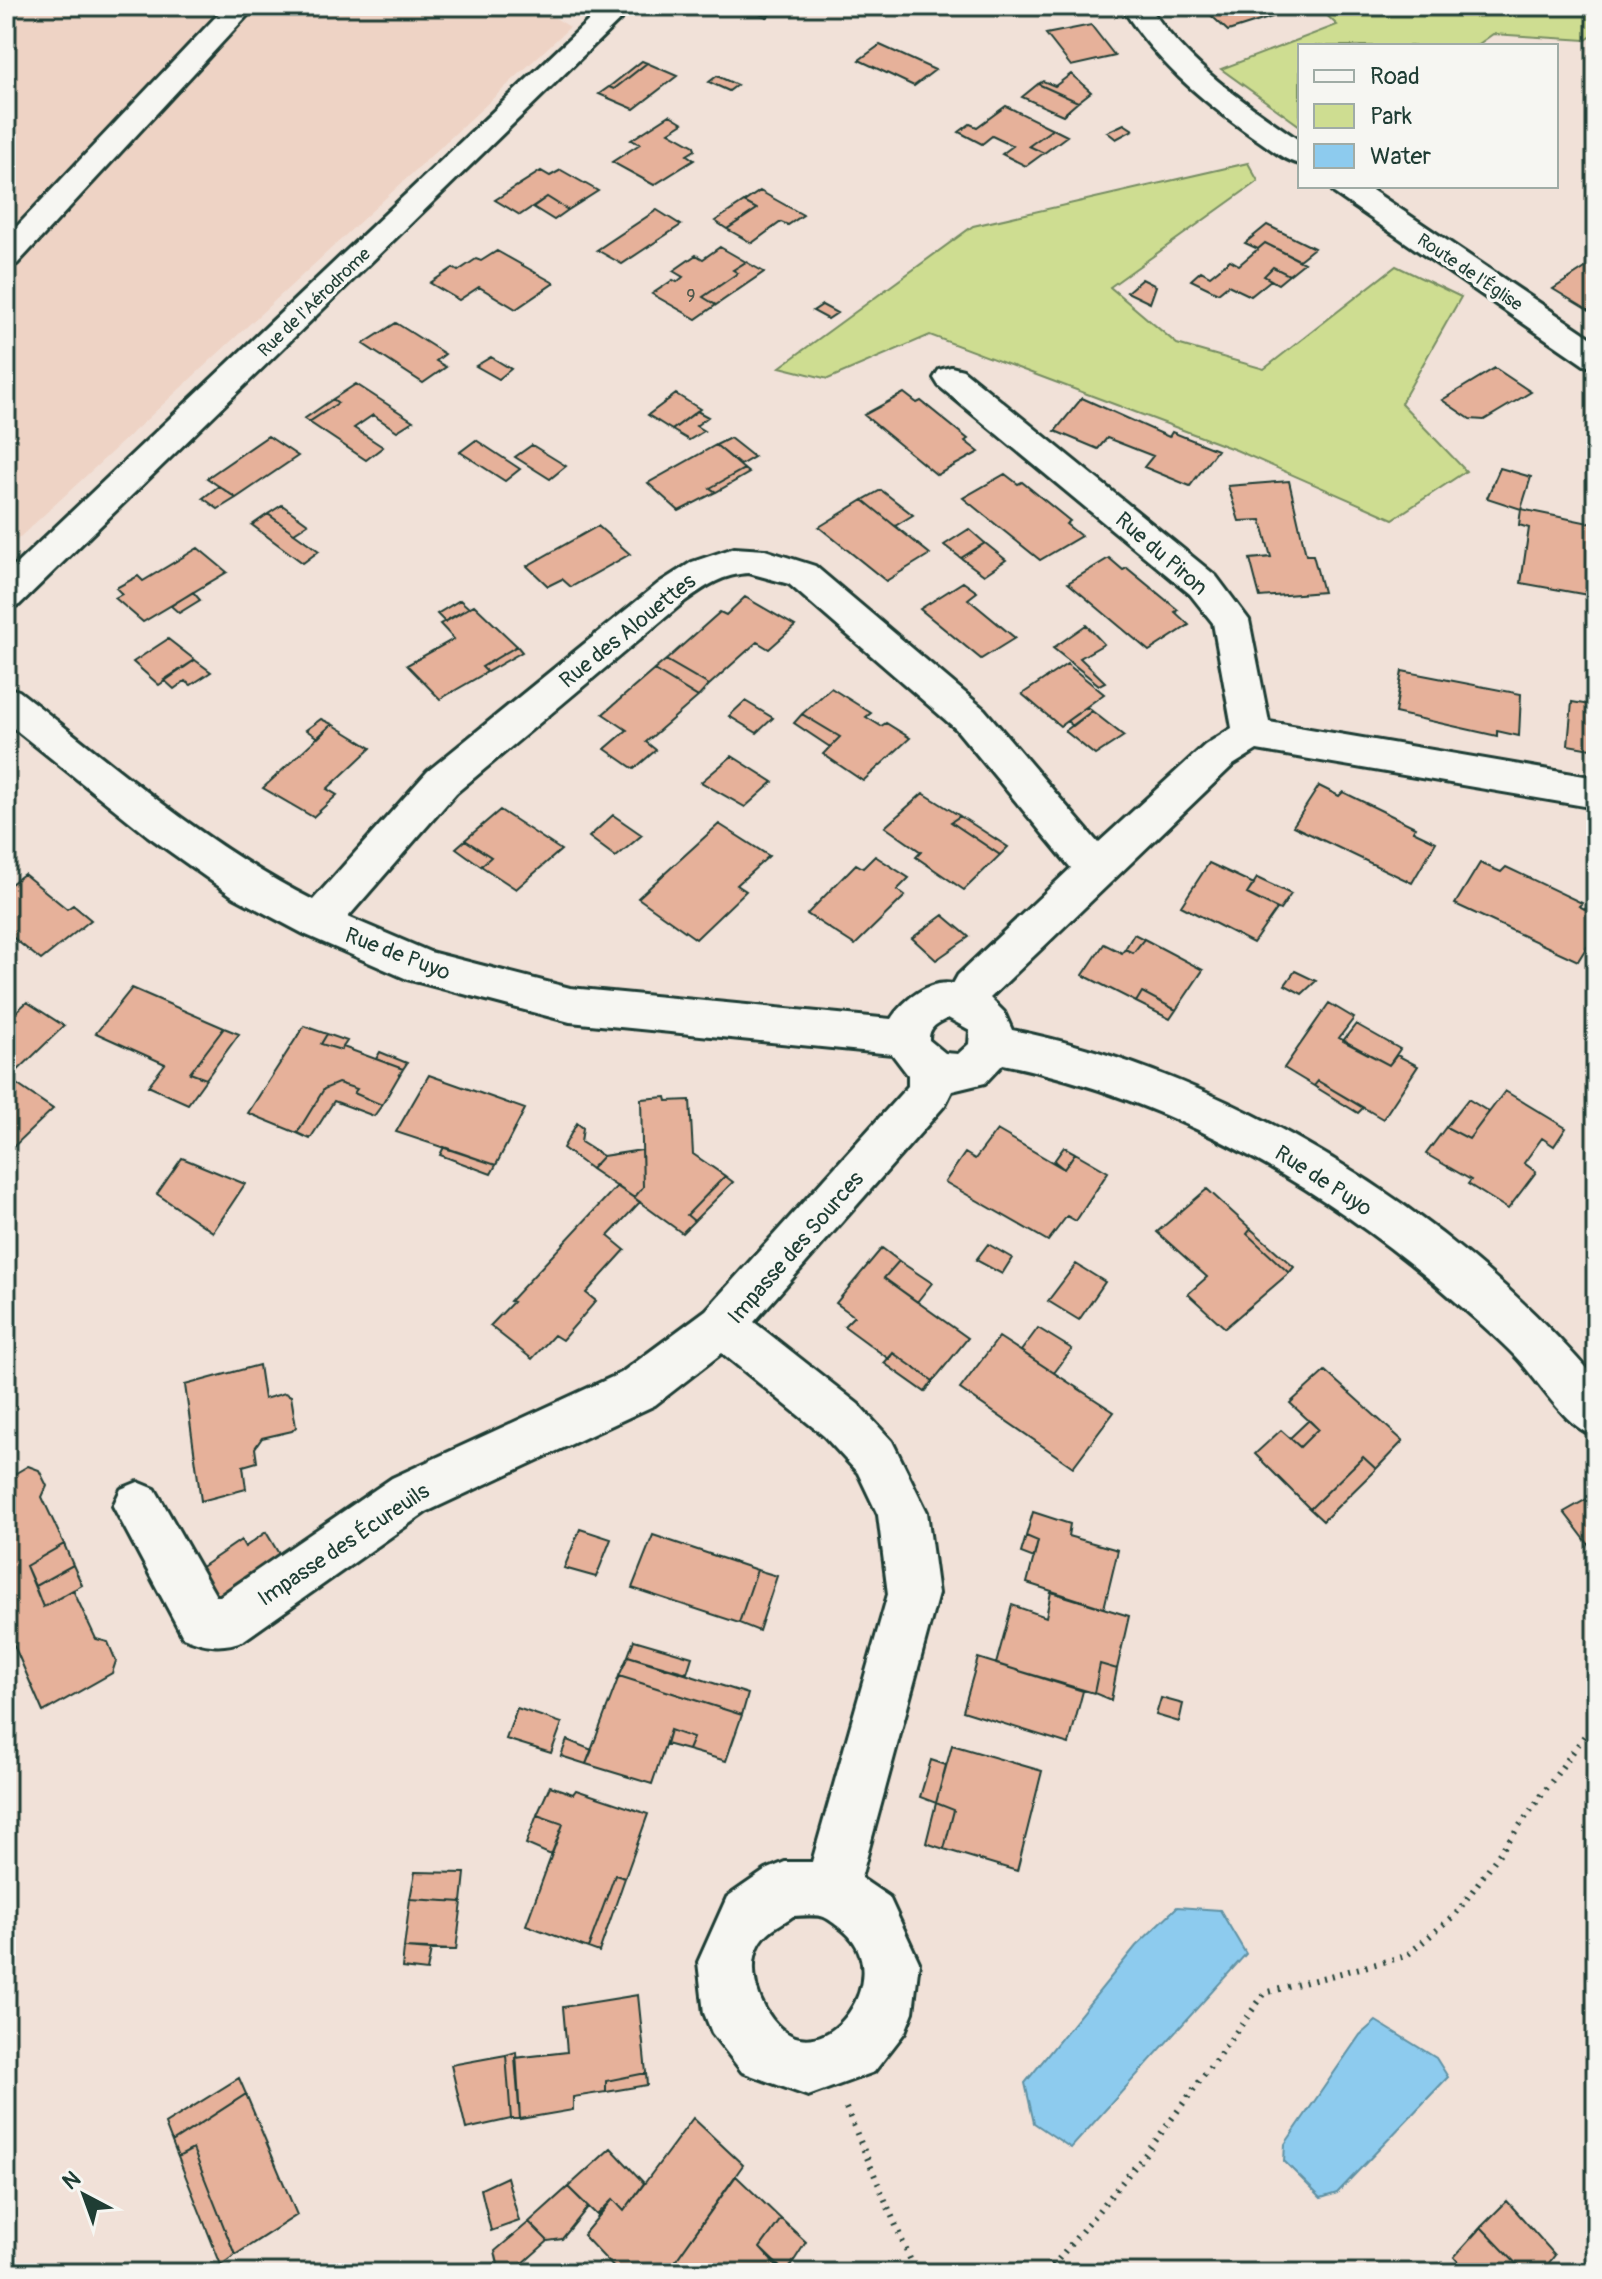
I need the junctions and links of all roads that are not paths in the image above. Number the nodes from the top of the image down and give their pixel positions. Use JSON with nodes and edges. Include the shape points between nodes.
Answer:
{"nodes":[{"id":1,"x":242,"y":6,"type":"edge"},
{"id":2,"x":620,"y":6,"type":"edge"},
{"id":3,"x":1135,"y":6,"type":"edge"},
{"id":4,"x":1298,"y":153,"type":"edge"},
{"id":5,"x":1348,"y":188,"type":"edge"},
{"id":6,"x":6,"y":257,"type":"edge"},
{"id":7,"x":1596,"y":357,"type":"edge"},
{"id":8,"x":951,"y":378,"type":"dead end"},
{"id":9,"x":6,"y":596,"type":"edge"},
{"id":10,"x":6,"y":701,"type":"edge"},
{"id":11,"x":1252,"y":734,"type":"junction"},
{"id":12,"x":1596,"y":793,"type":"edge"},
{"id":13,"x":1096,"y":869,"type":"junction"},
{"id":14,"x":319,"y":922,"type":"junction"},
{"id":15,"x":967,"y":1004,"type":"junction"},
{"id":16,"x":993,"y":1044,"type":"junction"},
{"id":17,"x":918,"y":1054,"type":"junction"},
{"id":18,"x":722,"y":1325,"type":"junction"},
{"id":19,"x":1596,"y":1415,"type":"edge"},
{"id":20,"x":138,"y":1506,"type":"dead end"},
{"id":21,"x":831,"y":1890,"type":"junction"}],
"edges":[{"from":1,"to":6,"type":"street"},
{"from":2,"to":9,"type":"street","name":"Rue de l'Aérodrome"},
{"from":3,"to":4,"type":"street","via":[[1147,30],[1174,59]]},
{"from":5,"to":7,"type":"street","name":"Route de l'Église"},
{"from":8,"to":11,"type":"street","name":"Rue du Piron","via":[[1203,585],[1231,620]]},
{"from":10,"to":14,"type":"street","name":"Rue de Puyo","via":[[174,834],[248,886]]},
{"from":11,"to":12,"type":"street"},
{"from":11,"to":13,"type":"street","via":[[1219,755]]},
{"from":13,"to":14,"type":"street","name":"Rue des Alouettes","via":[[970,719],[802,575],[773,562],[739,559],[702,569],[682,584],[442,782]]},
{"from":13,"to":15,"type":"street","via":[[973,987]]},
{"from":14,"to":17,"type":"street","name":"Rue de Puyo","via":[[422,967],[570,1005]]},
{"from":15,"to":16,"type":"street","via":[[982,1014]]},
{"from":15,"to":17,"type":"street","via":[[945,1000],[910,1020]]},
{"from":16,"to":17,"type":"street","via":[[981,1063],[957,1073]]},
{"from":16,"to":19,"type":"street","name":"Rue de Puyo","via":[[1027,1048],[1160,1092],[1335,1183],[1526,1334]]},
{"from":17,"to":18,"type":"street","name":"Impasse des Sources","via":[[930,1092]]},
{"from":18,"to":20,"type":"street","name":"Impasse des Écureuils","via":[[638,1389],[409,1495],[226,1622],[201,1619]]},
{"from":18,"to":21,"type":"street","name":"Impasse des Sources","via":[[841,1420],[875,1457],[902,1512],[913,1594]]},
{"from":21,"to":21,"type":"street","via":[[870,1916],[891,1962],[885,2012],[854,2052],[808,2068],[762,2052],[732,2013],[726,1962],[746,1916],[785,1889]]}]}
